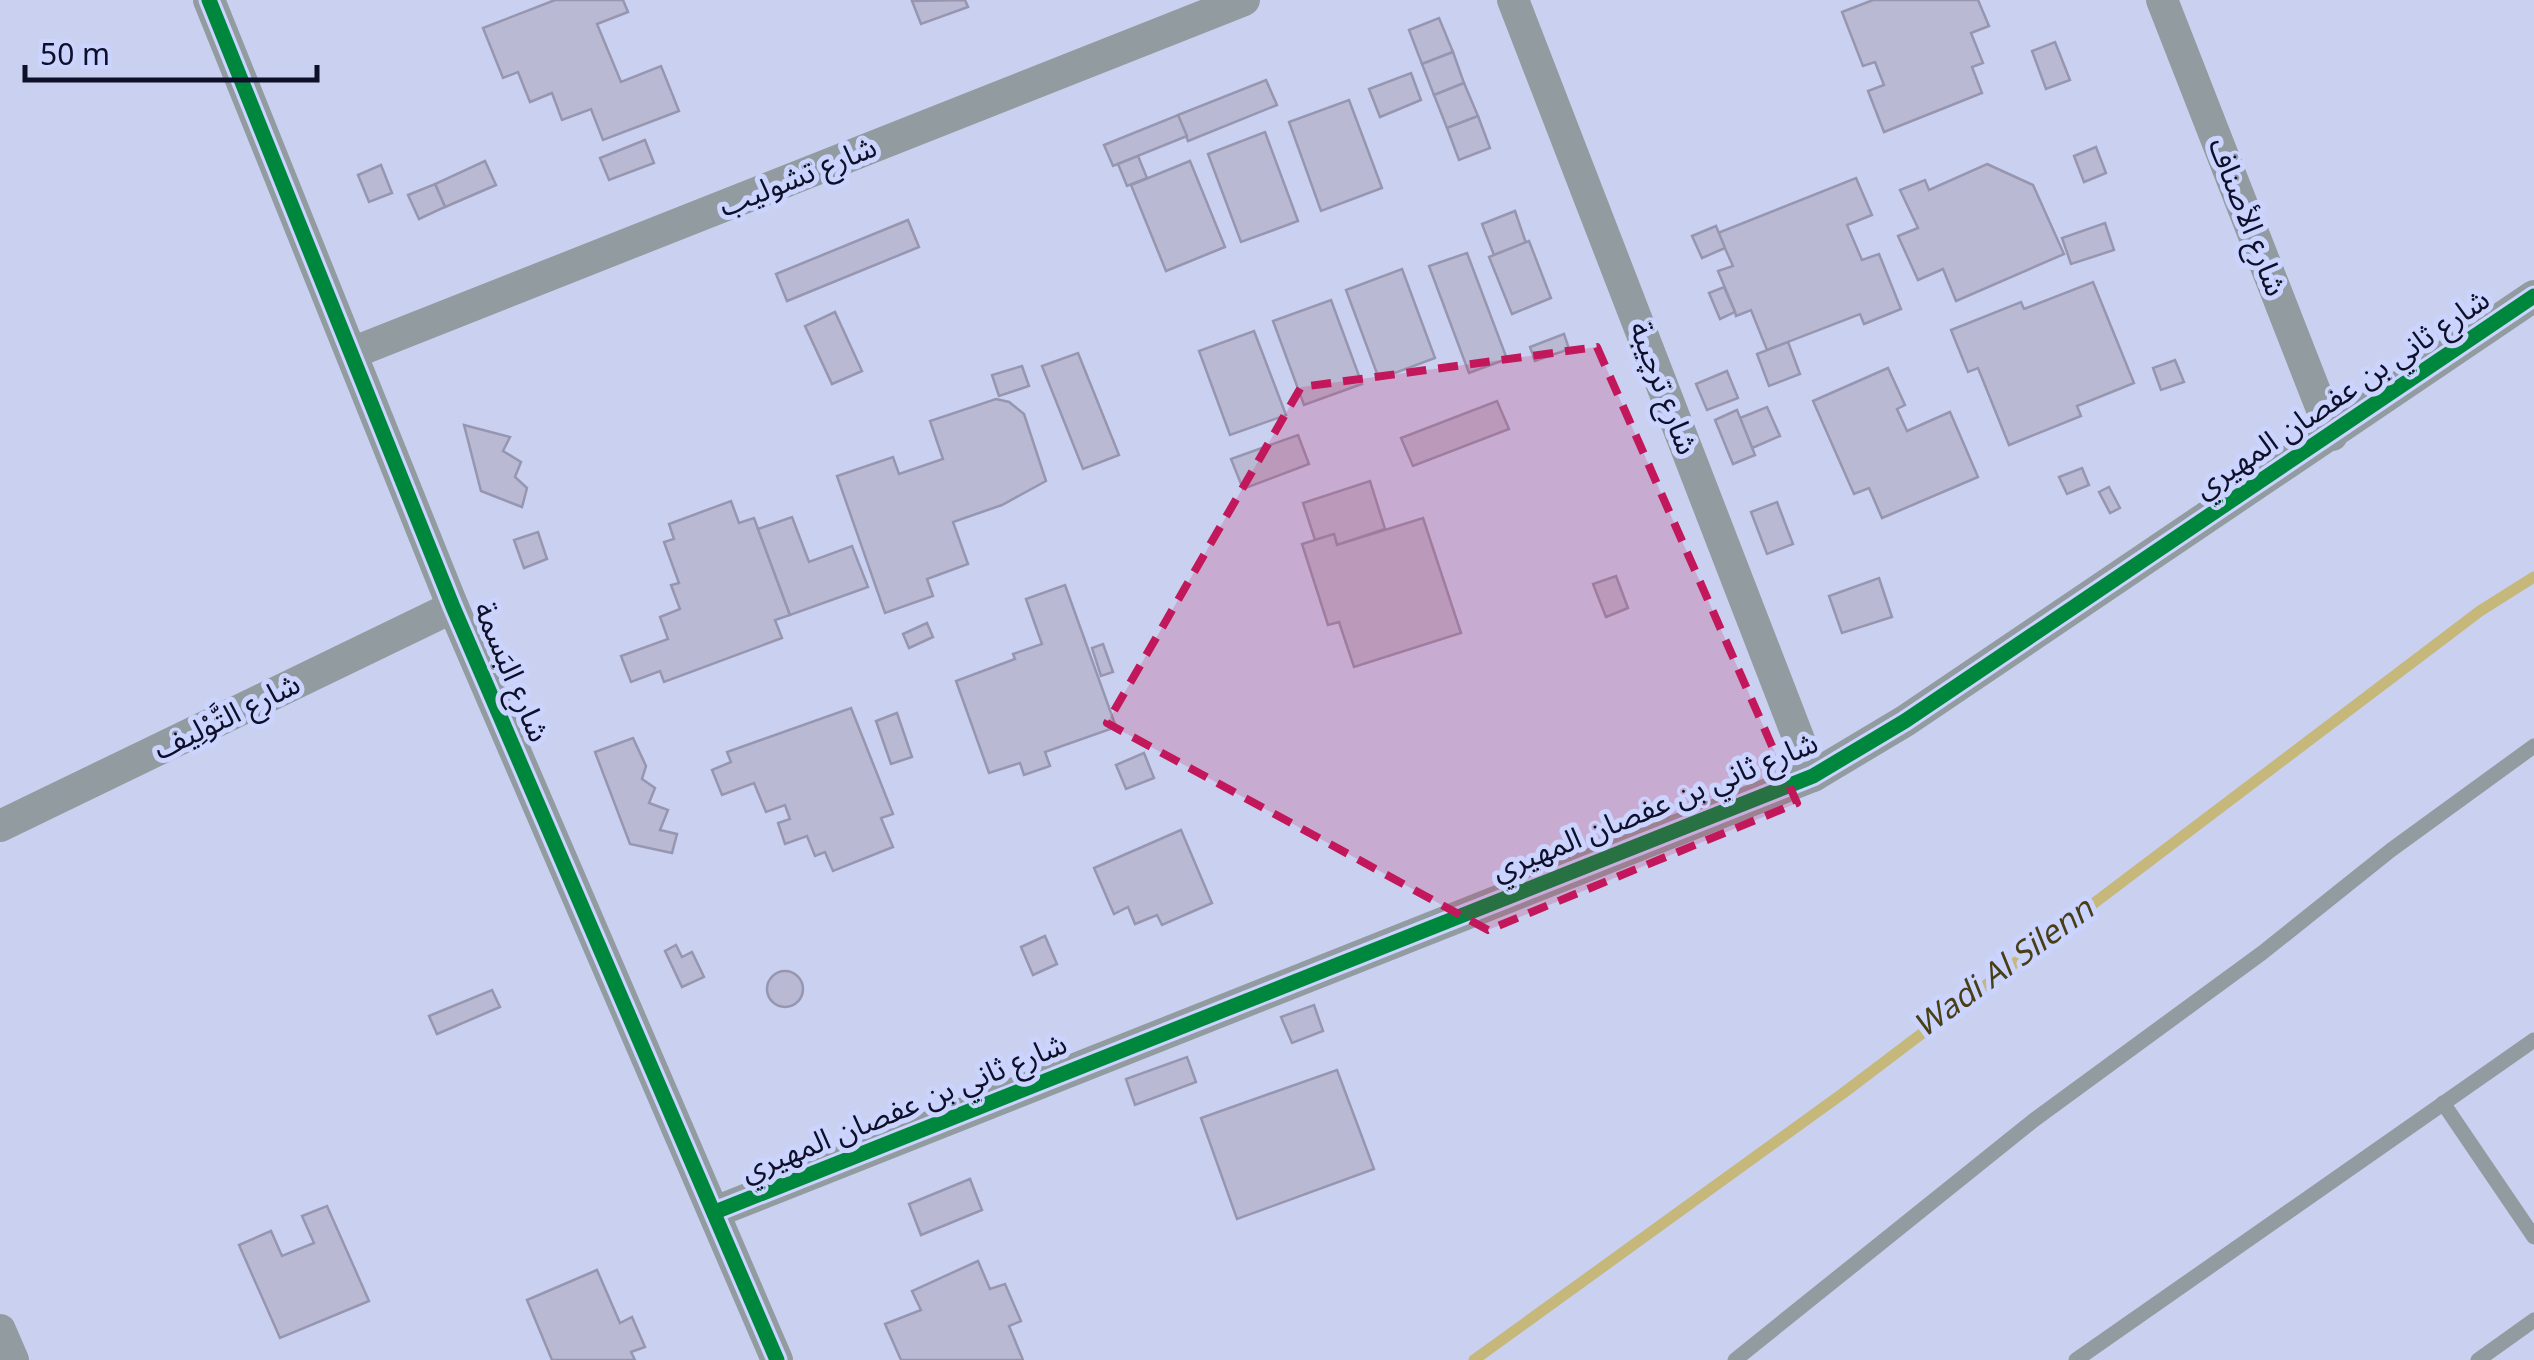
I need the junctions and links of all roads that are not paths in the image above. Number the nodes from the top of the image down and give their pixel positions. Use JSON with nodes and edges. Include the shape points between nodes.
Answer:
{"nodes":[{"id":1,"x":210,"y":0,"type":"edge"},
{"id":2,"x":1244,"y":0,"type":"edge"},
{"id":3,"x":1514,"y":0,"type":"edge"},
{"id":4,"x":2162,"y":0,"type":"edge"},
{"id":5,"x":2534,"y":296,"type":"edge"},
{"id":6,"x":352,"y":353,"type":"junction"},
{"id":7,"x":2332,"y":434,"type":"junction"},
{"id":8,"x":453,"y":608,"type":"junction"},
{"id":9,"x":2534,"y":746,"type":"edge"},
{"id":10,"x":1813,"y":776,"type":"junction"},
{"id":11,"x":0,"y":826,"type":"edge"},
{"id":12,"x":2534,"y":1040,"type":"edge"},
{"id":13,"x":2444,"y":1103,"type":"junction"},
{"id":14,"x":715,"y":1212,"type":"junction"},
{"id":15,"x":2534,"y":1237,"type":"edge"},
{"id":16,"x":2534,"y":1320,"type":"edge"},
{"id":17,"x":0,"y":1330,"type":"edge"},
{"id":18,"x":13,"y":1360,"type":"edge"},
{"id":19,"x":777,"y":1360,"type":"edge"},
{"id":20,"x":1735,"y":1360,"type":"edge"},
{"id":21,"x":2076,"y":1360,"type":"edge"},
{"id":22,"x":2478,"y":1360,"type":"edge"}],
"edges":[{"from":1,"to":6,"type":"street","name":"شارع البَسمة"},
{"from":2,"to":6,"type":"street","name":"شارع تشوليب"},
{"from":3,"to":10,"type":"street","name":"شارع ترچيبة"},
{"from":4,"to":7,"type":"street","name":"شارع الأصناف"},
{"from":5,"to":7,"type":"street","name":"شارع ثاني بن عفصان المهيري"},
{"from":6,"to":8,"type":"street","name":"شارع البَسمة"},
{"from":7,"to":10,"type":"street","name":"شارع ثاني بن عفصان المهيري"},
{"from":8,"to":11,"type":"street","name":"شارع التَّوْلِيف"},
{"from":8,"to":14,"type":"street","name":"شارع البَسمة"},
{"from":9,"to":20,"type":"lane","via":[[2034,1120]]},
{"from":10,"to":14,"type":"street","name":"شارع ثاني بن عفصان المهيري"},
{"from":12,"to":13,"type":"lane"},
{"from":13,"to":15,"type":"lane"},
{"from":13,"to":21,"type":"lane"},
{"from":14,"to":19,"type":"street","name":"شارع البَسمة"},
{"from":16,"to":22,"type":"lane"},
{"from":17,"to":18,"type":"street"}]}
